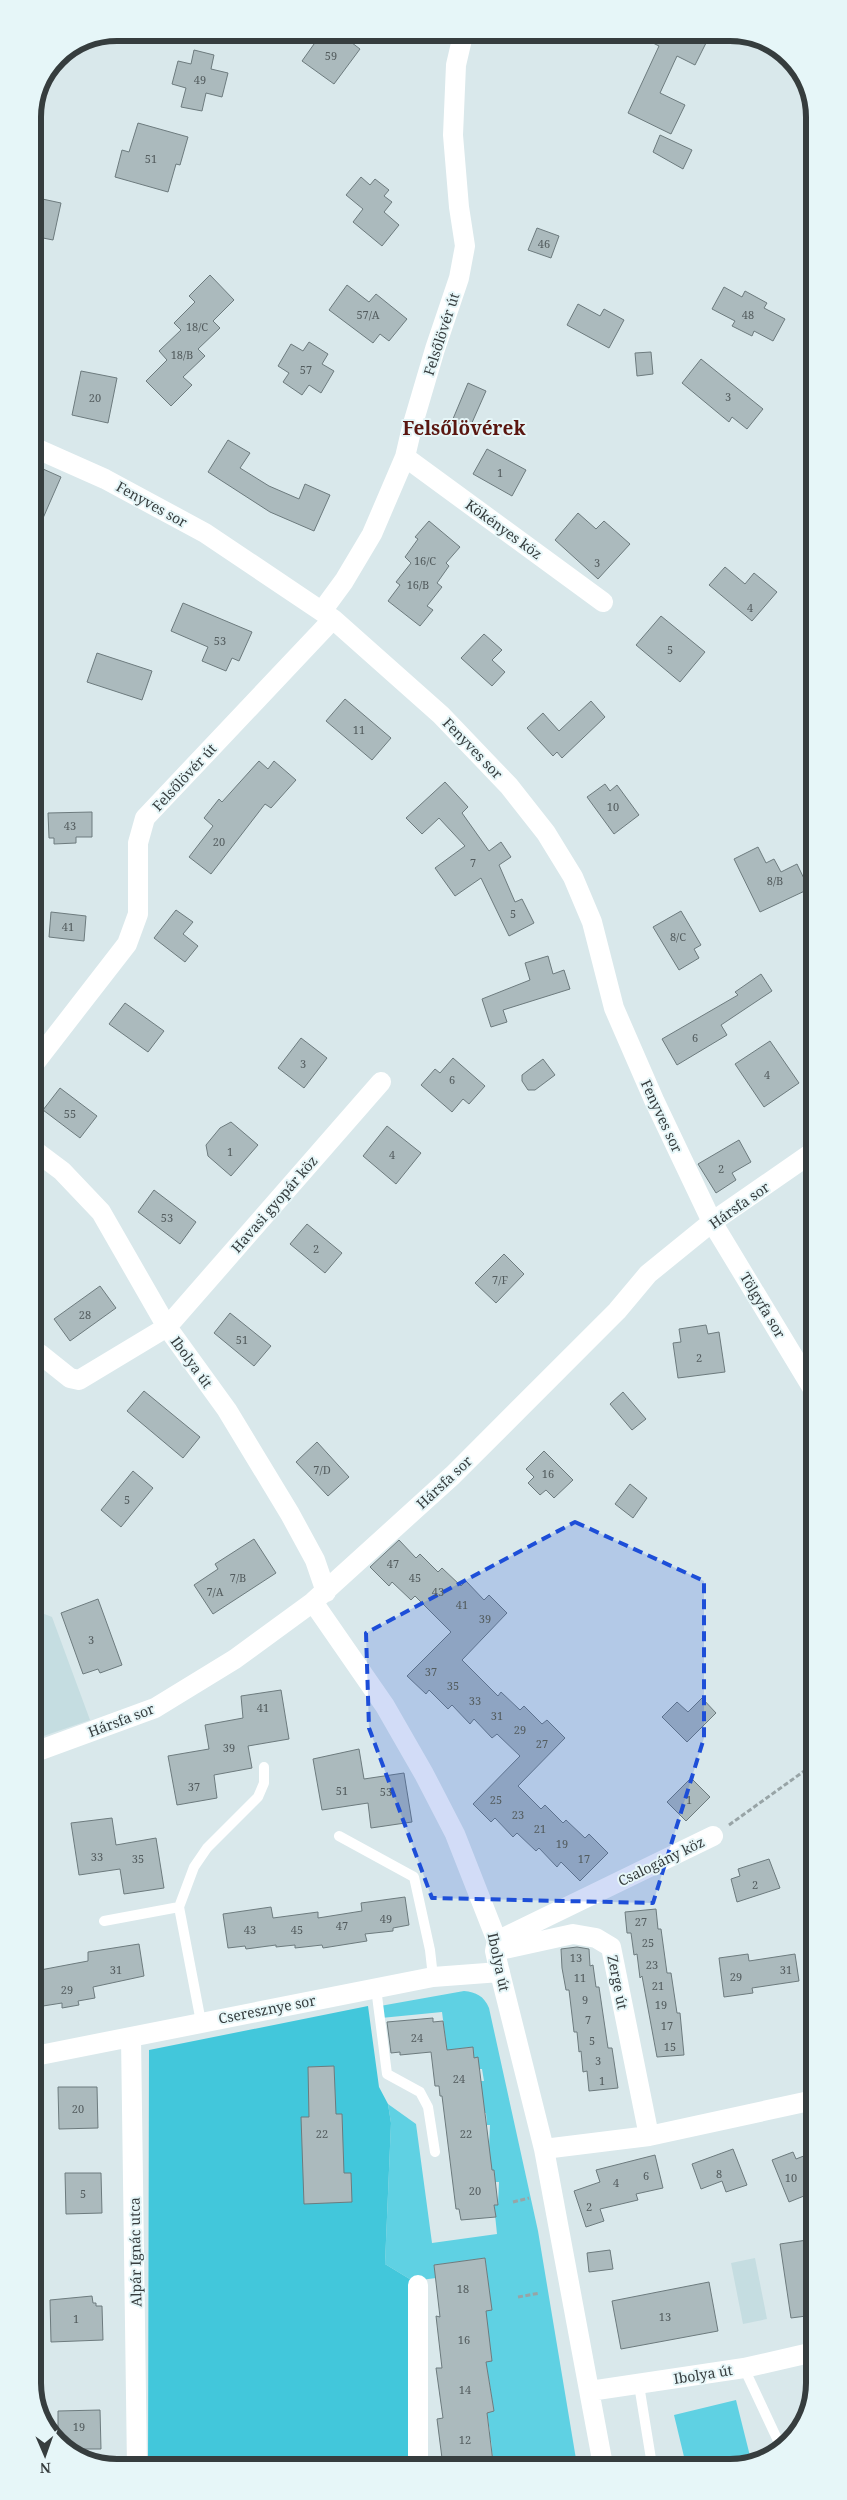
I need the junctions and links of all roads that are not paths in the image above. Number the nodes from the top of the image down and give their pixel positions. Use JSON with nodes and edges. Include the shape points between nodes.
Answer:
{"nodes":[{"id":1,"x":456,"y":41,"type":"edge"},
{"id":2,"x":41,"y":450,"type":"edge"},
{"id":3,"x":406,"y":457,"type":"junction"},
{"id":4,"x":603,"y":602,"type":"dead end"},
{"id":5,"x":328,"y":615,"type":"junction"},
{"id":6,"x":41,"y":1055,"type":"edge"},
{"id":7,"x":381,"y":1082,"type":"dead end"},
{"id":8,"x":41,"y":1155,"type":"edge"},
{"id":9,"x":806,"y":1157,"type":"edge"},
{"id":10,"x":712,"y":1222,"type":"junction"},
{"id":11,"x":167,"y":1327,"type":"junction"},
{"id":12,"x":41,"y":1355,"type":"edge"},
{"id":13,"x":806,"y":1377,"type":"edge"},
{"id":14,"x":320,"y":1597,"type":"junction"},
{"id":15,"x":41,"y":1750,"type":"edge"},
{"id":16,"x":264,"y":1767,"type":"dead end"},
{"id":17,"x":339,"y":1836,"type":"dead end"},
{"id":18,"x":713,"y":1836,"type":"road end"},
{"id":19,"x":178,"y":1907,"type":"junction"},
{"id":20,"x":104,"y":1921,"type":"dead end"},
{"id":21,"x":496,"y":1946,"type":"junction"},
{"id":22,"x":500,"y":1972,"type":"junction"},
{"id":23,"x":433,"y":1977,"type":"junction"},
{"id":24,"x":376,"y":1988,"type":"junction"},
{"id":25,"x":201,"y":2022,"type":"junction"},
{"id":26,"x":131,"y":2037,"type":"junction"},
{"id":27,"x":41,"y":2055,"type":"edge"},
{"id":28,"x":806,"y":2102,"type":"edge"},
{"id":29,"x":649,"y":2136,"type":"junction"},
{"id":30,"x":544,"y":2149,"type":"junction"},
{"id":31,"x":435,"y":2152,"type":"dead end"},
{"id":32,"x":418,"y":2284,"type":"dead end"},
{"id":33,"x":806,"y":2354,"type":"edge"},
{"id":34,"x":744,"y":2368,"type":"junction"},
{"id":35,"x":639,"y":2385,"type":"junction"},
{"id":36,"x":590,"y":2391,"type":"junction"},
{"id":37,"x":778,"y":2441,"type":"edge"},
{"id":38,"x":137,"y":2459,"type":"edge"},
{"id":39,"x":418,"y":2459,"type":"edge"},
{"id":40,"x":602,"y":2459,"type":"edge"},
{"id":41,"x":651,"y":2459,"type":"edge"}],
"edges":[{"from":1,"to":3,"type":"street","name":"Felsőlövér út","via":[[454,135],[464,246],[459,278],[435,348]]},
{"from":2,"to":5,"type":"street","name":"Fenyves sor","via":[[105,478],[205,533]]},
{"from":3,"to":4,"type":"street","name":"Kökényes köz"},
{"from":3,"to":5,"type":"street","name":"Felsőlövér út","via":[[372,534]]},
{"from":5,"to":6,"type":"street","name":"Felsőlövér út","via":[[145,818],[138,843],[138,914],[126,944]]},
{"from":5,"to":10,"type":"street","name":"Fenyves sor","via":[[442,715],[509,786],[546,833],[573,877],[592,922],[614,1008],[630,1049]]},
{"from":7,"to":11,"type":"street","name":"Havasi gyopár köz"},
{"from":8,"to":11,"type":"street","name":"Ibolya út","via":[[62,1171],[101,1212]]},
{"from":9,"to":10,"type":"street","name":"Hársfa sor"},
{"from":10,"to":13,"type":"street","name":"Tölgyfa sor"},
{"from":10,"to":14,"type":"street","name":"Hársfa sor","via":[[648,1274],[617,1310],[453,1475]]},
{"from":11,"to":12,"type":"street","name":"Havasi gyopár köz","via":[[79,1380],[70,1378]]},
{"from":11,"to":14,"type":"street","name":"Ibolya út","via":[[227,1410],[290,1514],[315,1560]]},
{"from":14,"to":15,"type":"street","name":"Hársfa sor","via":[[235,1659],[155,1708]]},
{"from":14,"to":21,"type":"street","name":"Ibolya út","via":[[424,1774],[455,1834]]},
{"from":16,"to":19,"type":"lane","via":[[264,1783],[258,1797],[207,1848],[194,1867]]},
{"from":17,"to":23,"type":"lane","via":[[414,1877]]},
{"from":18,"to":21,"type":"street","name":"Csalogány köz"},
{"from":19,"to":20,"type":"lane"},
{"from":19,"to":25,"type":"lane"},
{"from":21,"to":22,"type":"street","name":"Ibolya út"},
{"from":21,"to":29,"type":"street","name":"Zerge út","via":[[573,1934],[596,1938],[611,1947]]},
{"from":22,"to":23,"type":"street","name":"Cseresznye sor"},
{"from":22,"to":30,"type":"street","name":"Ibolya út"},
{"from":23,"to":24,"type":"street","name":"Cseresznye sor"},
{"from":24,"to":25,"type":"street","name":"Cseresznye sor"},
{"from":24,"to":31,"type":"lane","via":[[387,2074],[420,2092],[428,2107]]},
{"from":25,"to":26,"type":"street","name":"Cseresznye sor"},
{"from":26,"to":27,"type":"street","name":"Cseresznye sor"},
{"from":26,"to":38,"type":"street","name":"Alpár Ignác utca"},
{"from":28,"to":29,"type":"street"},
{"from":29,"to":30,"type":"street"},
{"from":30,"to":36,"type":"street","name":"Ibolya út"},
{"from":32,"to":39,"type":"street"},
{"from":33,"to":34,"type":"street","name":"Ibolya út"},
{"from":34,"to":35,"type":"street","name":"Ibolya út"},
{"from":34,"to":37,"type":"lane"},
{"from":35,"to":36,"type":"street","name":"Ibolya út"},
{"from":35,"to":41,"type":"lane"},
{"from":36,"to":40,"type":"street","name":"Ibolya út"}]}
